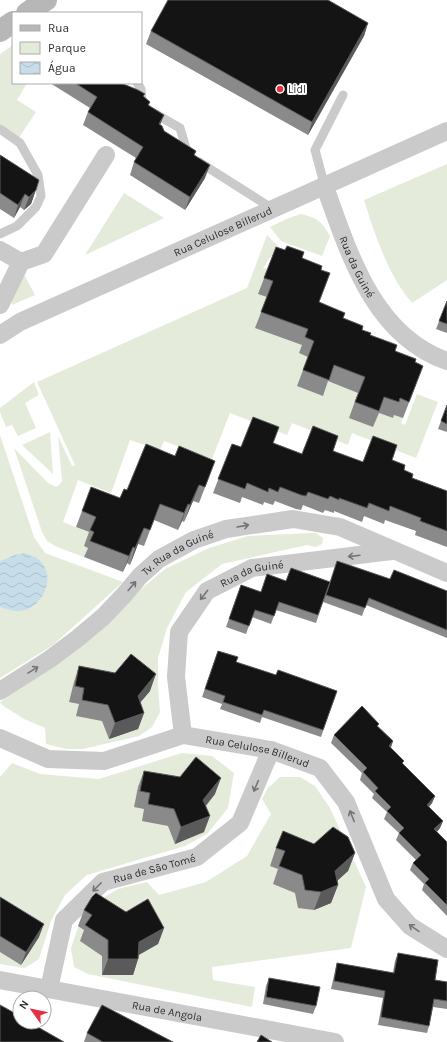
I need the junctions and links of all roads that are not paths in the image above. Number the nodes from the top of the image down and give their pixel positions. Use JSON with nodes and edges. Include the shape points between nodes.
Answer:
{"nodes":[{"id":1,"x":46,"y":0,"type":"edge"},
{"id":2,"x":28,"y":12,"type":"edge"},
{"id":3,"x":12,"y":23,"type":"edge"},
{"id":4,"x":0,"y":31,"type":"edge"},
{"id":5,"x":138,"y":84,"type":"edge"},
{"id":6,"x":343,"y":95,"type":"dead end"},
{"id":7,"x":130,"y":96,"type":"edge"},
{"id":8,"x":142,"y":100,"type":"junction"},
{"id":9,"x":0,"y":129,"type":"edge"},
{"id":10,"x":447,"y":131,"type":"edge"},
{"id":11,"x":175,"y":147,"type":"edge"},
{"id":12,"x":106,"y":155,"type":"dead end"},
{"id":13,"x":188,"y":155,"type":"junction"},
{"id":14,"x":325,"y":187,"type":"junction"},
{"id":15,"x":273,"y":209,"type":"junction"},
{"id":16,"x":0,"y":234,"type":"edge"},
{"id":17,"x":0,"y":250,"type":"edge"},
{"id":18,"x":21,"y":262,"type":"junction"},
{"id":19,"x":0,"y":305,"type":"edge"},
{"id":20,"x":0,"y":335,"type":"edge"},
{"id":21,"x":447,"y":361,"type":"edge"},
{"id":22,"x":393,"y":551,"type":"junction"},
{"id":23,"x":447,"y":573,"type":"edge"},
{"id":24,"x":0,"y":691,"type":"edge"},
{"id":25,"x":183,"y":735,"type":"junction"},
{"id":26,"x":0,"y":738,"type":"edge"},
{"id":27,"x":271,"y":750,"type":"junction"},
{"id":28,"x":447,"y":949,"type":"edge"},
{"id":29,"x":0,"y":980,"type":"edge"},
{"id":30,"x":49,"y":989,"type":"junction"},
{"id":31,"x":335,"y":1042,"type":"edge"}],
"edges":[{"from":1,"to":2,"type":"main road"},
{"from":3,"to":4,"type":"main road"},
{"from":5,"to":8,"type":"lane"},
{"from":6,"to":14,"type":"lane","via":[[315,150]]},
{"from":7,"to":8,"type":"lane"},
{"from":8,"to":13,"type":"lane","via":[[149,110],[180,128]]},
{"from":9,"to":16,"type":"lane","via":[[20,143],[38,175],[41,196],[36,207],[17,226]]},
{"from":10,"to":14,"type":"street","name":"Rua Celulose Billerud"},
{"from":11,"to":13,"type":"lane"},
{"from":12,"to":18,"type":"street","via":[[44,254]]},
{"from":13,"to":15,"type":"lane"},
{"from":14,"to":15,"type":"street","name":"Rua Celulose Billerud"},
{"from":14,"to":21,"type":"street","name":"Rua da Guiné","via":[[348,248],[374,302],[394,326],[417,345]]},
{"from":15,"to":20,"type":"street","name":"Rua Celulose Billerud","via":[[20,322]]},
{"from":17,"to":18,"type":"street"},
{"from":18,"to":19,"type":"street"},
{"from":22,"to":23,"type":"street","name":"Rua da Guiné"},
{"from":24,"to":22,"type":"street","name":"Tv. Rua da Guiné","one_way":true,"via":[[78,638],[159,559],[208,535],[226,529],[293,519],[340,528]]},
{"from":22,"to":25,"type":"street","name":"Rua da Guiné","one_way":true,"via":[[252,568],[207,591],[179,632],[176,677]]},
{"from":25,"to":26,"type":"street","name":"Rua Celulose Billerud","via":[[104,761],[48,759]]},
{"from":25,"to":27,"type":"street","name":"Rua Celulose Billerud"},
{"from":28,"to":27,"type":"street","name":"Rua Celulose Billerud","one_way":true,"via":[[410,926],[386,899],[346,802],[320,768]]},
{"from":27,"to":30,"type":"street","name":"Rua de São Tomé","one_way":true,"via":[[240,823],[197,857],[103,882],[64,920]]},
{"from":29,"to":30,"type":"street","name":"Rua de Angola"},
{"from":30,"to":31,"type":"street","name":"Rua de Angola"}]}
